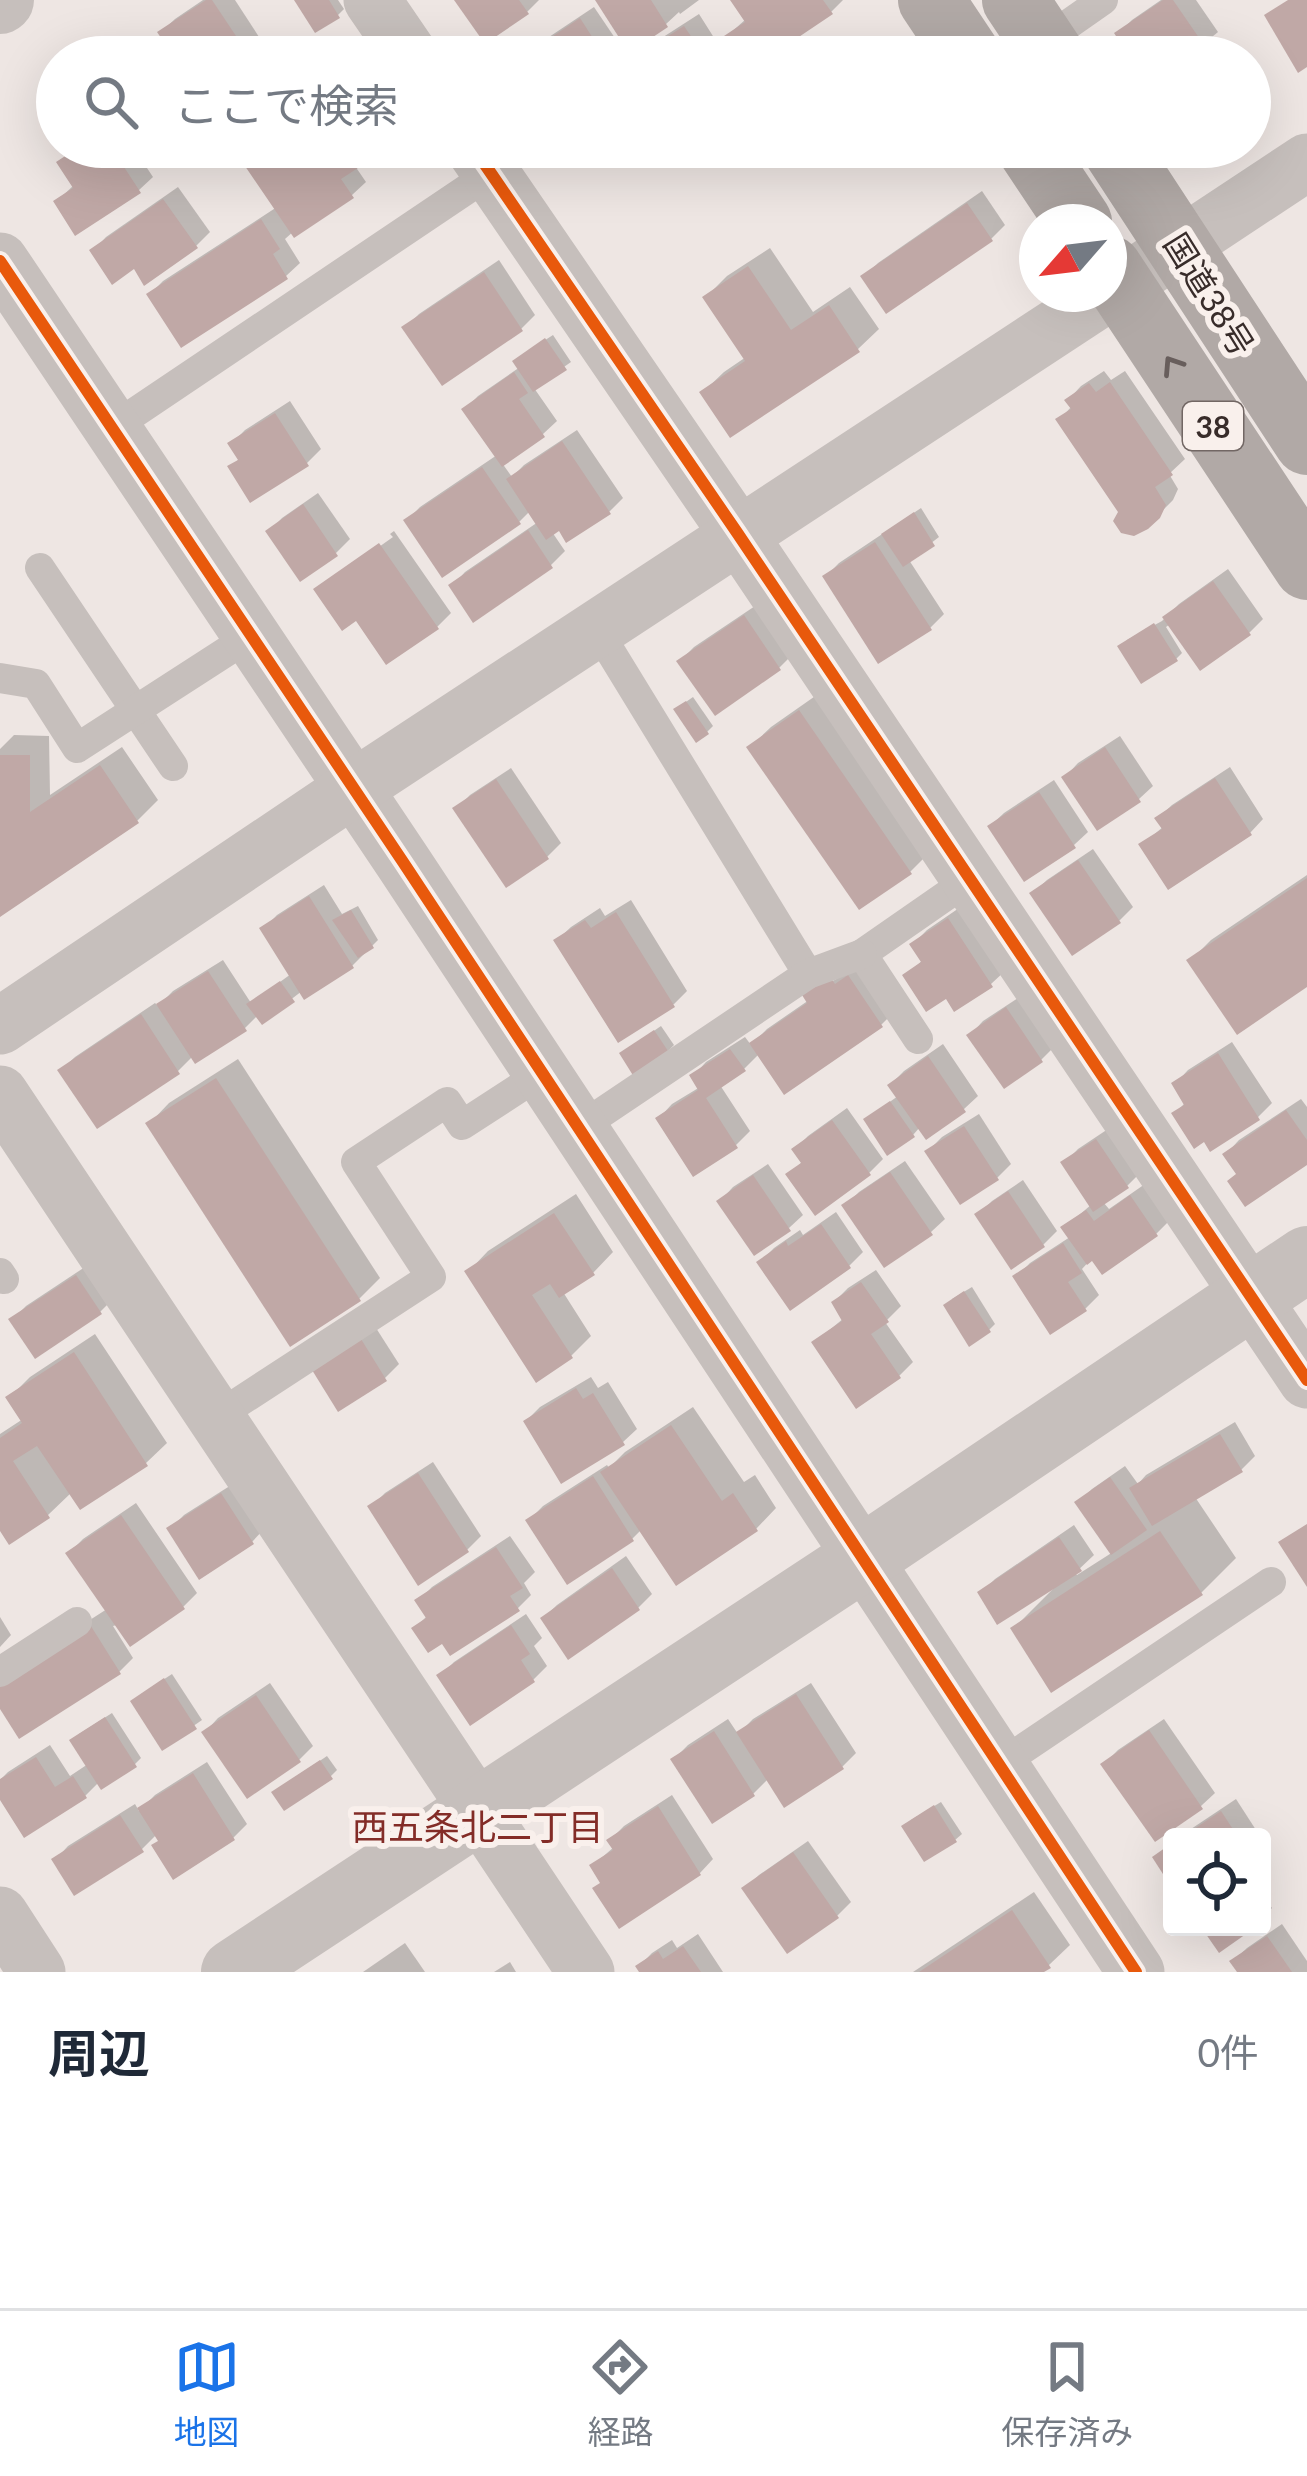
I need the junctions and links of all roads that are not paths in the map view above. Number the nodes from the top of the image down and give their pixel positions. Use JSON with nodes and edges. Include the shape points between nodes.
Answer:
{"nodes":[{"id":1,"x":372,"y":0,"type":"edge"},
{"id":2,"x":932,"y":0,"type":"edge"},
{"id":3,"x":1103,"y":0,"type":"edge"},
{"id":4,"x":1037,"y":33,"type":"edge"},
{"id":5,"x":397,"y":36,"type":"edge"},
{"id":6,"x":955,"y":36,"type":"edge"},
{"id":7,"x":1307,"y":162,"type":"edge"},
{"id":8,"x":471,"y":168,"type":"edge"},
{"id":9,"x":487,"y":168,"type":"edge"},
{"id":10,"x":1043,"y":168,"type":"edge"},
{"id":11,"x":1128,"y":168,"type":"edge"},
{"id":12,"x":1067,"y":204,"type":"edge"},
{"id":13,"x":1180,"y":245,"type":"junction"},
{"id":14,"x":0,"y":261,"type":"edge"},
{"id":15,"x":1127,"y":276,"type":"edge"},
{"id":16,"x":1127,"y":308,"type":"edge"},
{"id":17,"x":1071,"y":312,"type":"edge"},
{"id":18,"x":112,"y":428,"type":"junction"},
{"id":19,"x":1307,"y":442,"type":"edge"},
{"id":20,"x":738,"y":534,"type":"junction"},
{"id":21,"x":1307,"y":567,"type":"edge"},
{"id":22,"x":40,"y":568,"type":"dead end"},
{"id":23,"x":596,"y":628,"type":"junction"},
{"id":24,"x":252,"y":635,"type":"junction"},
{"id":25,"x":0,"y":678,"type":"edge"},
{"id":26,"x":136,"y":710,"type":"junction"},
{"id":27,"x":173,"y":766,"type":"dead end"},
{"id":28,"x":354,"y":788,"type":"junction"},
{"id":29,"x":970,"y":879,"type":"junction"},
{"id":30,"x":862,"y":954,"type":"junction"},
{"id":31,"x":808,"y":974,"type":"junction"},
{"id":32,"x":0,"y":1026,"type":"edge"},
{"id":33,"x":918,"y":1039,"type":"dead end"},
{"id":34,"x":542,"y":1073,"type":"junction"},
{"id":35,"x":0,"y":1094,"type":"edge"},
{"id":36,"x":579,"y":1128,"type":"junction"},
{"id":37,"x":1307,"y":1259,"type":"edge"},
{"id":38,"x":1251,"y":1295,"type":"junction"},
{"id":39,"x":1307,"y":1380,"type":"edge"},
{"id":40,"x":216,"y":1417,"type":"junction"},
{"id":41,"x":863,"y":1558,"type":"junction"},
{"id":42,"x":1271,"y":1582,"type":"dead end"},
{"id":43,"x":77,"y":1622,"type":"dead end"},
{"id":44,"x":0,"y":1672,"type":"edge"},
{"id":45,"x":999,"y":1765,"type":"junction"},
{"id":46,"x":481,"y":1811,"type":"junction"},
{"id":47,"x":0,"y":1915,"type":"edge"},
{"id":48,"x":38,"y":1972,"type":"edge"},
{"id":49,"x":234,"y":1972,"type":"edge"},
{"id":50,"x":586,"y":1972,"type":"edge"},
{"id":51,"x":1136,"y":1972,"type":"edge"}],
"edges":[{"from":1,"to":5,"type":"street"},
{"from":2,"to":6,"type":"highway"},
{"from":3,"to":4,"type":"lane"},
{"from":7,"to":13,"type":"street"},
{"from":8,"to":18,"type":"lane"},
{"from":9,"to":20,"type":"street"},
{"from":10,"to":12,"type":"highway"},
{"from":11,"to":13,"type":"highway","name":"国道38号","number":"38"},
{"from":13,"to":15,"type":"street"},
{"from":13,"to":19,"type":"highway","name":"国道38号","number":"38"},
{"from":14,"to":18,"type":"street"},
{"from":21,"to":16,"type":"highway","number":"38","one_way":true},
{"from":17,"to":20,"type":"street"},
{"from":18,"to":24,"type":"street"},
{"from":20,"to":23,"type":"street"},
{"from":20,"to":29,"type":"street"},
{"from":22,"to":26,"type":"lane"},
{"from":23,"to":28,"type":"street"},
{"from":23,"to":31,"type":"lane"},
{"from":24,"to":26,"type":"lane"},
{"from":24,"to":28,"type":"street"},
{"from":25,"to":26,"type":"lane","via":[[36,684],[77,748]]},
{"from":26,"to":27,"type":"lane"},
{"from":28,"to":32,"type":"street"},
{"from":28,"to":34,"type":"street"},
{"from":29,"to":30,"type":"lane"},
{"from":29,"to":38,"type":"street"},
{"from":30,"to":31,"type":"lane"},
{"from":30,"to":33,"type":"lane"},
{"from":31,"to":36,"type":"lane"},
{"from":34,"to":36,"type":"street"},
{"from":34,"to":40,"type":"lane","via":[[462,1125],[447,1102],[356,1162],[431,1277]]},
{"from":35,"to":40,"type":"street"},
{"from":36,"to":41,"type":"street"},
{"from":37,"to":38,"type":"street"},
{"from":38,"to":39,"type":"street"},
{"from":38,"to":41,"type":"street"},
{"from":40,"to":46,"type":"street"},
{"from":41,"to":45,"type":"street"},
{"from":41,"to":46,"type":"street"},
{"from":42,"to":45,"type":"lane"},
{"from":43,"to":44,"type":"lane"},
{"from":45,"to":51,"type":"street"},
{"from":46,"to":49,"type":"street"},
{"from":46,"to":50,"type":"street"},
{"from":47,"to":48,"type":"street"}]}
